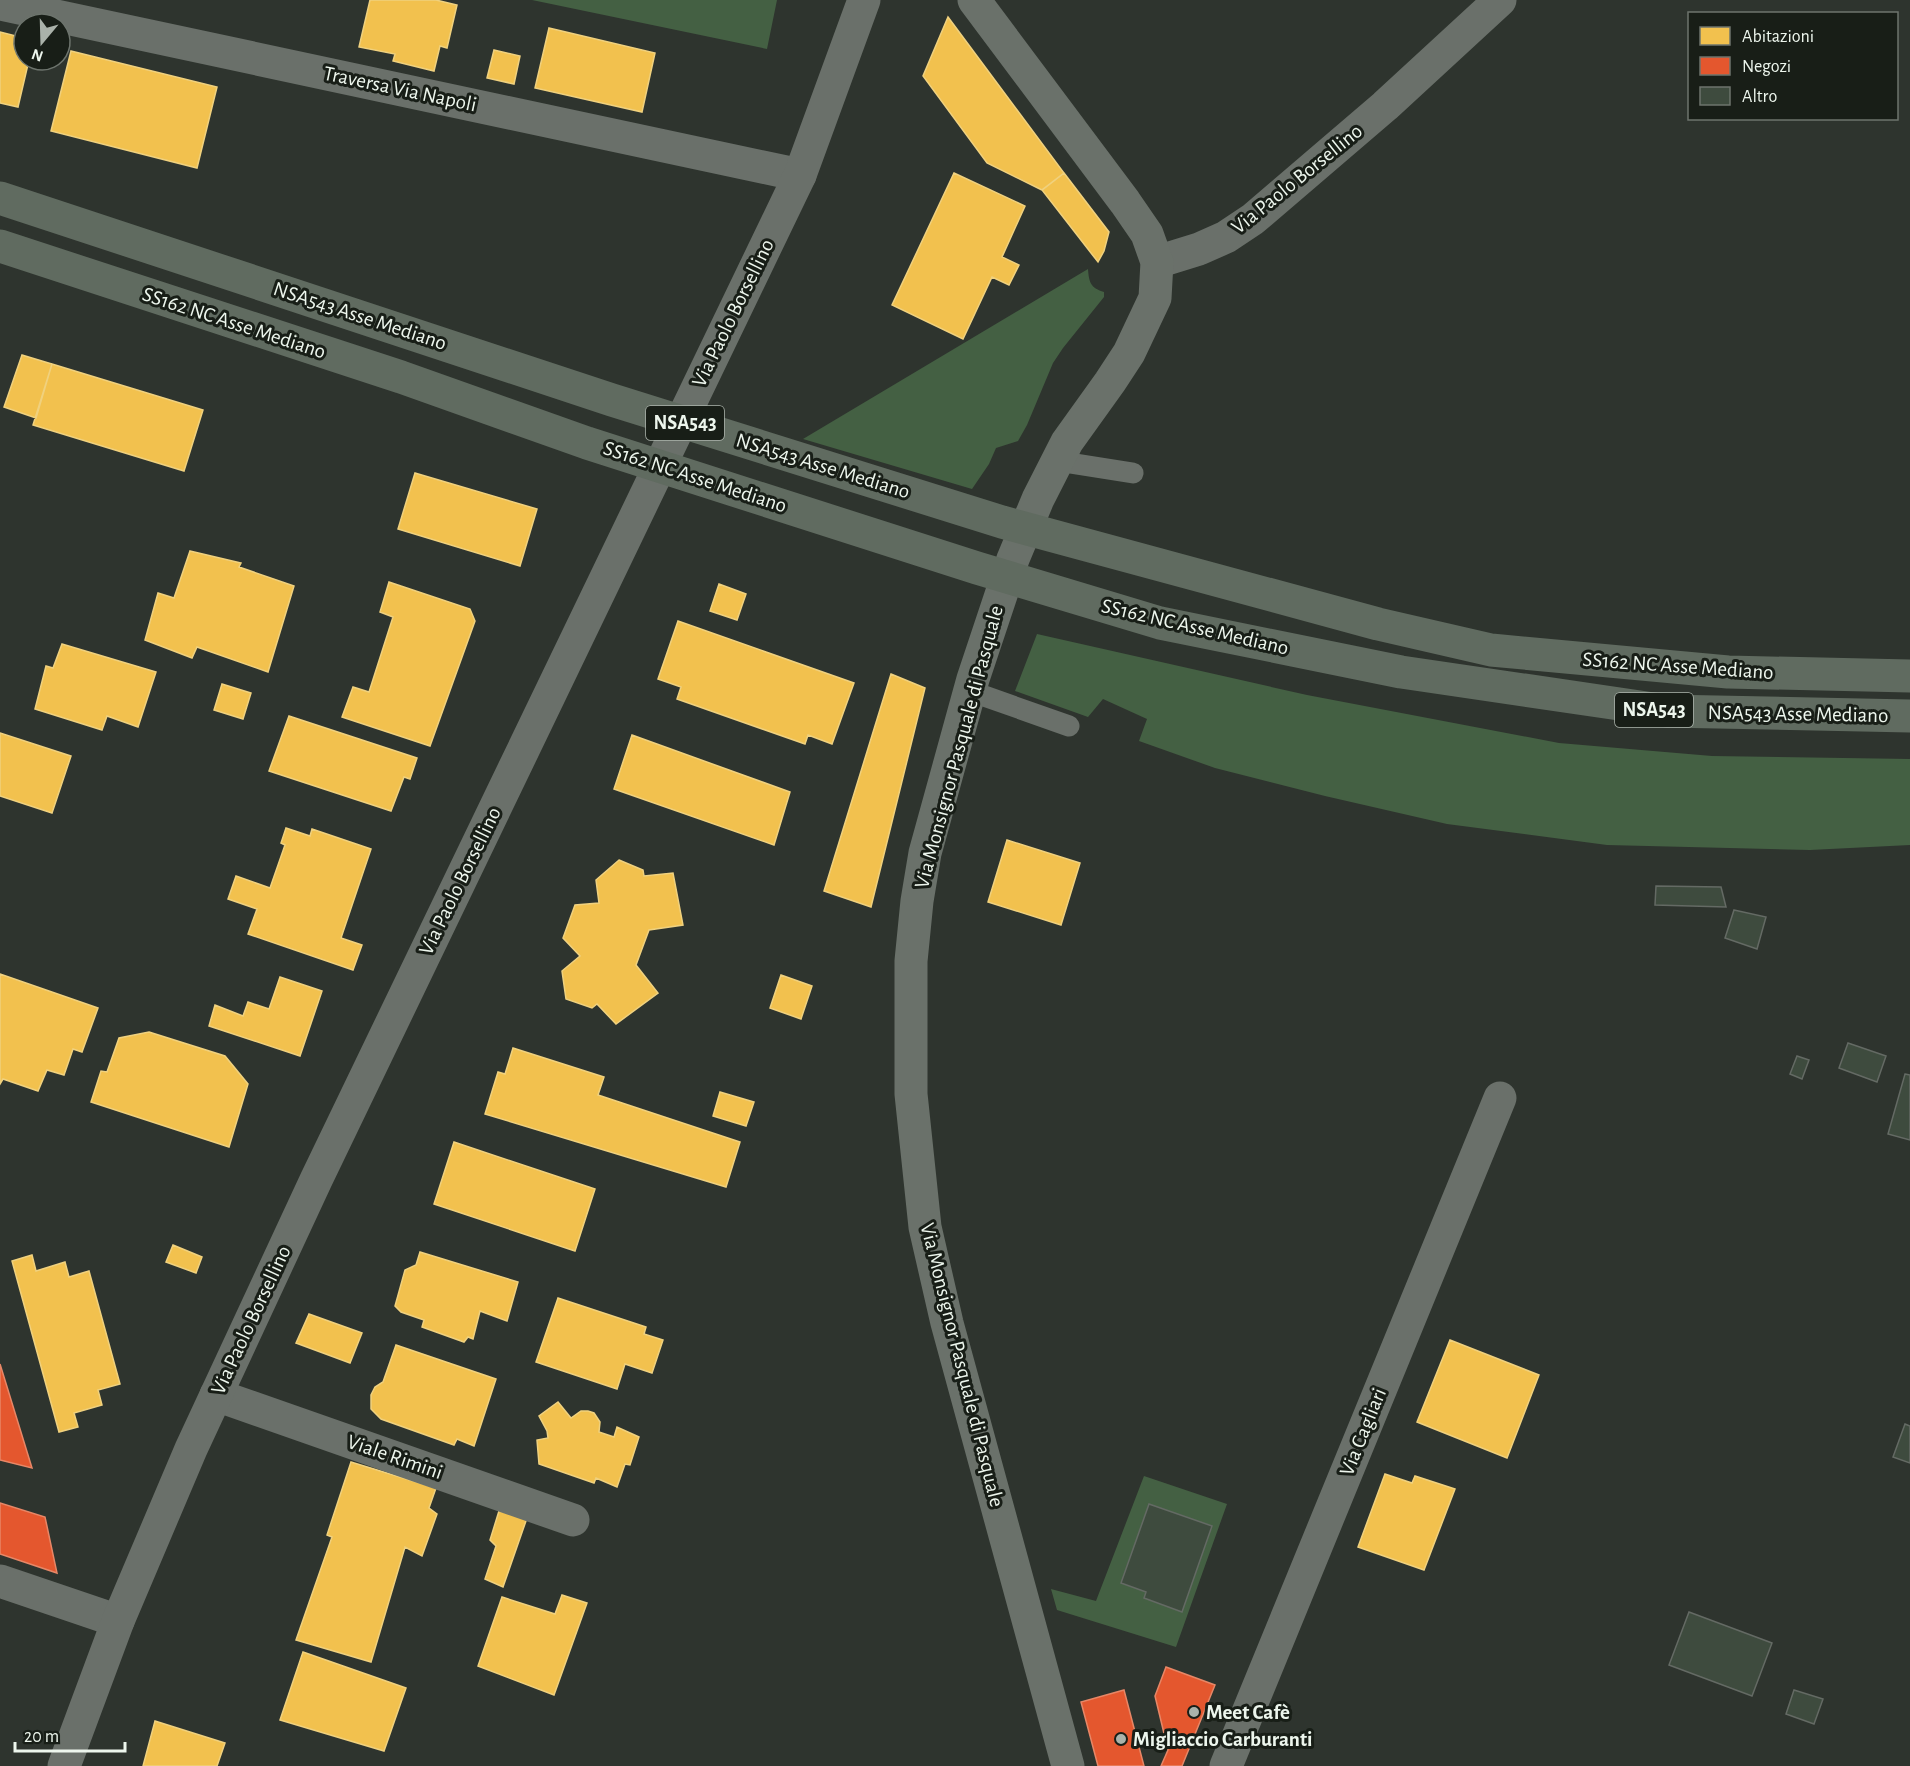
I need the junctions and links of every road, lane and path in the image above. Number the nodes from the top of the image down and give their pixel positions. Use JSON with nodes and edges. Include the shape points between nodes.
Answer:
{"nodes":[{"id":1,"x":864,"y":0,"type":"edge"},
{"id":2,"x":974,"y":0,"type":"edge"},
{"id":3,"x":1500,"y":0,"type":"edge"},
{"id":4,"x":0,"y":4,"type":"edge"},
{"id":5,"x":800,"y":175,"type":"junction"},
{"id":6,"x":0,"y":198,"type":"edge"},
{"id":7,"x":0,"y":246,"type":"edge"},
{"id":8,"x":1157,"y":262,"type":"junction"},
{"id":9,"x":1062,"y":451,"type":"junction"},
{"id":10,"x":1133,"y":473,"type":"dead end"},
{"id":11,"x":1378,"y":624,"type":"joint"},
{"id":12,"x":1401,"y":672,"type":"joint"},
{"id":13,"x":1910,"y":676,"type":"edge"},
{"id":14,"x":970,"y":691,"type":"junction"},
{"id":15,"x":1910,"y":716,"type":"edge"},
{"id":16,"x":1069,"y":726,"type":"dead end"},
{"id":17,"x":1500,"y":1098,"type":"dead end"},
{"id":18,"x":216,"y":1395,"type":"junction"},
{"id":19,"x":573,"y":1520,"type":"dead end"},
{"id":20,"x":0,"y":1581,"type":"edge"},
{"id":21,"x":118,"y":1622,"type":"junction"},
{"id":22,"x":64,"y":1766,"type":"edge"},
{"id":23,"x":1068,"y":1766,"type":"edge"},
{"id":24,"x":1226,"y":1766,"type":"edge"}],
"edges":[{"from":1,"to":5,"type":"street","name":"Via Paolo Borsellino"},
{"from":2,"to":8,"type":"main road","via":[[1125,202],[1147,234]]},
{"from":3,"to":8,"type":"street","name":"Via Paolo Borsellino","via":[[1385,106],[1253,219],[1226,237]]},
{"from":4,"to":5,"type":"street","name":"Traversa Via Napoli"},
{"from":5,"to":18,"type":"street","name":"Via Paolo Borsellino"},
{"from":6,"to":11,"type":"highway","name":"NSA543 Asse Mediano","number":"NSA543","via":[[623,403],[991,518]]},
{"from":7,"to":12,"type":"highway","name":"SS162 NC Asse Mediano","via":[[401,377],[587,443],[977,568],[1160,623]]},
{"from":8,"to":9,"type":"main road","name":"Via Monsignor Pasquale di Pasquale","via":[[1155,298],[1138,336]]},
{"from":9,"to":10,"type":"lane"},
{"from":9,"to":14,"type":"main road","name":"Via Monsignor Pasquale di Pasquale","via":[[1013,559]]},
{"from":11,"to":13,"type":"highway","name":"SS162 NC Asse Mediano","via":[[1491,650],[1728,672]]},
{"from":12,"to":15,"type":"highway","name":"NSA543 Asse Mediano","number":"NSA543","via":[[1666,711]]},
{"from":14,"to":16,"type":"lane"},
{"from":14,"to":23,"type":"main road","name":"Via Monsignor Pasquale di Pasquale","via":[[925,853],[917,901],[911,961],[911,1094],[916,1149],[925,1227],[947,1323]]},
{"from":17,"to":24,"type":"street","name":"Via Cagliari"},
{"from":18,"to":19,"type":"street","name":"Viale Rimini"},
{"from":18,"to":21,"type":"street","name":"Via Paolo Borsellino"},
{"from":20,"to":21,"type":"street"},
{"from":21,"to":22,"type":"street","name":"Via Paolo Borsellino"}]}
